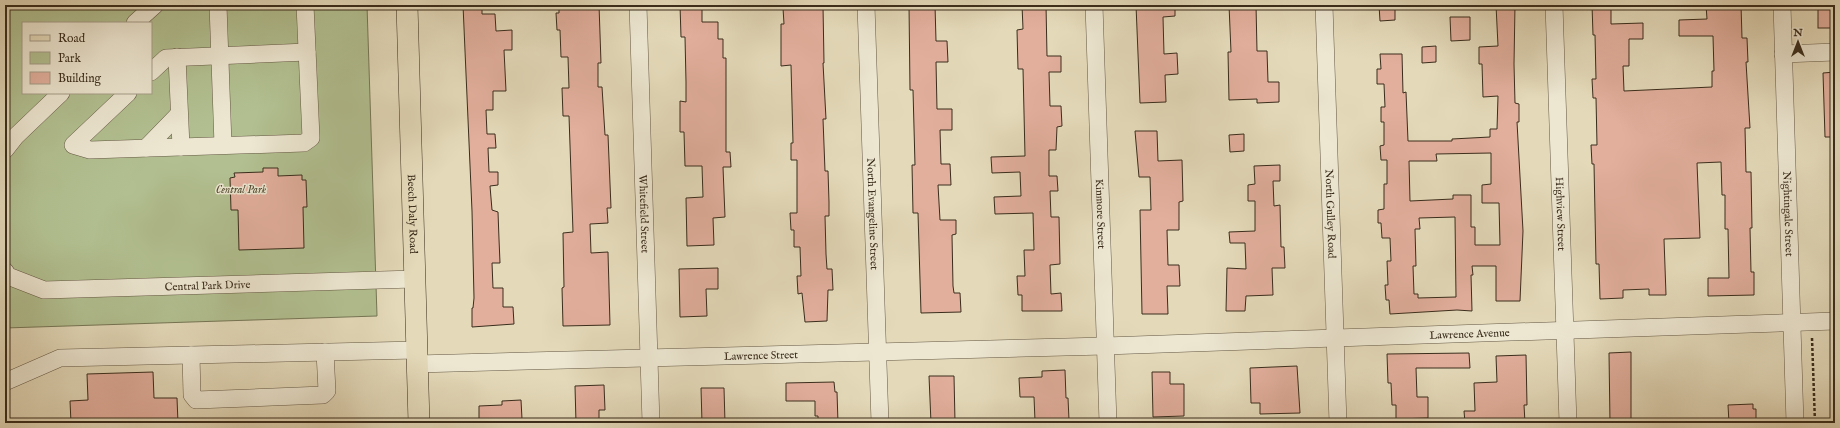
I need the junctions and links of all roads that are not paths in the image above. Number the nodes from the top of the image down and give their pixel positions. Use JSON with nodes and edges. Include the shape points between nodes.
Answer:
{"nodes":[{"id":1,"x":155,"y":5,"type":"edge"},
{"id":2,"x":218,"y":5,"type":"edge"},
{"id":3,"x":306,"y":5,"type":"edge"},
{"id":4,"x":406,"y":5,"type":"edge"},
{"id":5,"x":638,"y":5,"type":"edge"},
{"id":6,"x":866,"y":5,"type":"edge"},
{"id":7,"x":1094,"y":5,"type":"edge"},
{"id":8,"x":1324,"y":5,"type":"edge"},
{"id":9,"x":1554,"y":5,"type":"edge"},
{"id":10,"x":1782,"y":5,"type":"edge"},
{"id":11,"x":136,"y":22,"type":"edge"},
{"id":12,"x":307,"y":52,"type":"junction"},
{"id":13,"x":1835,"y":52,"type":"edge"},
{"id":14,"x":1783,"y":54,"type":"junction"},
{"id":15,"x":220,"y":56,"type":"junction"},
{"id":16,"x":177,"y":57,"type":"junction"},
{"id":17,"x":152,"y":71,"type":"edge"},
{"id":18,"x":60,"y":94,"type":"edge"},
{"id":19,"x":127,"y":94,"type":"edge"},
{"id":20,"x":179,"y":114,"type":"junction"},
{"id":21,"x":223,"y":145,"type":"junction"},
{"id":22,"x":181,"y":147,"type":"junction"},
{"id":23,"x":146,"y":148,"type":"junction"},
{"id":24,"x":5,"y":150,"type":"edge"},
{"id":25,"x":5,"y":271,"type":"edge"},
{"id":26,"x":414,"y":279,"type":"junction"},
{"id":27,"x":1835,"y":321,"type":"edge"},
{"id":28,"x":1792,"y":322,"type":"junction"},
{"id":29,"x":1565,"y":330,"type":"junction"},
{"id":30,"x":1335,"y":337,"type":"junction"},
{"id":31,"x":1105,"y":346,"type":"junction"},
{"id":32,"x":325,"y":352,"type":"junction"},
{"id":33,"x":878,"y":352,"type":"junction"},
{"id":34,"x":191,"y":355,"type":"junction"},
{"id":35,"x":417,"y":357,"type":"junction"},
{"id":36,"x":649,"y":358,"type":"junction"},
{"id":37,"x":5,"y":382,"type":"edge"},
{"id":38,"x":419,"y":423,"type":"edge"},
{"id":39,"x":651,"y":423,"type":"edge"},
{"id":40,"x":880,"y":423,"type":"edge"},
{"id":41,"x":1108,"y":423,"type":"edge"},
{"id":42,"x":1338,"y":423,"type":"edge"},
{"id":43,"x":1568,"y":423,"type":"edge"},
{"id":44,"x":1795,"y":423,"type":"edge"}],
"edges":[{"from":1,"to":11,"type":"street"},
{"from":2,"to":15,"type":"street"},
{"from":3,"to":12,"type":"street"},
{"from":4,"to":26,"type":"main road","name":"Beech Daly Road"},
{"from":5,"to":36,"type":"street","name":"Whitefield Street"},
{"from":6,"to":33,"type":"street","name":"North Evangeline Street"},
{"from":7,"to":31,"type":"street","name":"Kinmore Street"},
{"from":8,"to":30,"type":"street","name":"North Gulley Road"},
{"from":9,"to":29,"type":"street","name":"Highview Street"},
{"from":10,"to":14,"type":"street","name":"Nightingale Street"},
{"from":12,"to":15,"type":"street"},
{"from":12,"to":21,"type":"street","via":[[311,138],[304,143]]},
{"from":13,"to":14,"type":"street"},
{"from":14,"to":28,"type":"street","name":"Nightingale Street"},
{"from":15,"to":16,"type":"street"},
{"from":15,"to":21,"type":"street"},
{"from":16,"to":17,"type":"street","via":[[166,58]]},
{"from":16,"to":20,"type":"street"},
{"from":18,"to":24,"type":"street"},
{"from":19,"to":23,"type":"street","via":[[73,145],[90,150]]},
{"from":20,"to":22,"type":"street"},
{"from":20,"to":23,"type":"street"},
{"from":21,"to":22,"type":"street"},
{"from":22,"to":23,"type":"street"},
{"from":25,"to":26,"type":"street","name":"Central Park Drive","via":[[8,276],[44,290]]},
{"from":26,"to":35,"type":"main road","name":"Beech Daly Road"},
{"from":27,"to":28,"type":"street","name":"Lawrence Avenue"},
{"from":28,"to":29,"type":"street","name":"Lawrence Avenue"},
{"from":28,"to":44,"type":"street","name":"Nightingale Street"},
{"from":29,"to":30,"type":"street","name":"Lawrence Avenue"},
{"from":29,"to":43,"type":"street","name":"Highview Street"},
{"from":30,"to":31,"type":"street","name":"Lawrence Avenue"},
{"from":30,"to":42,"type":"street","name":"North Gulley Road"},
{"from":31,"to":33,"type":"street","name":"Lawrence Street"},
{"from":31,"to":41,"type":"street","name":"Kinmore Street"},
{"from":32,"to":34,"type":"street","name":"Lawrence Street"},
{"from":32,"to":34,"type":"street","via":[[327,391],[323,396],[196,400],[192,396]]},
{"from":32,"to":35,"type":"street","name":"Lawrence Street"},
{"from":33,"to":36,"type":"street","name":"Lawrence Street"},
{"from":33,"to":40,"type":"street","name":"North Evangeline Street"},
{"from":34,"to":37,"type":"street","name":"Lawrence Street","via":[[60,358]]},
{"from":35,"to":36,"type":"street","name":"Lawrence Street"},
{"from":35,"to":38,"type":"main road","name":"Beech Daly Road"},
{"from":36,"to":39,"type":"street","name":"Whitefield Street"}]}
